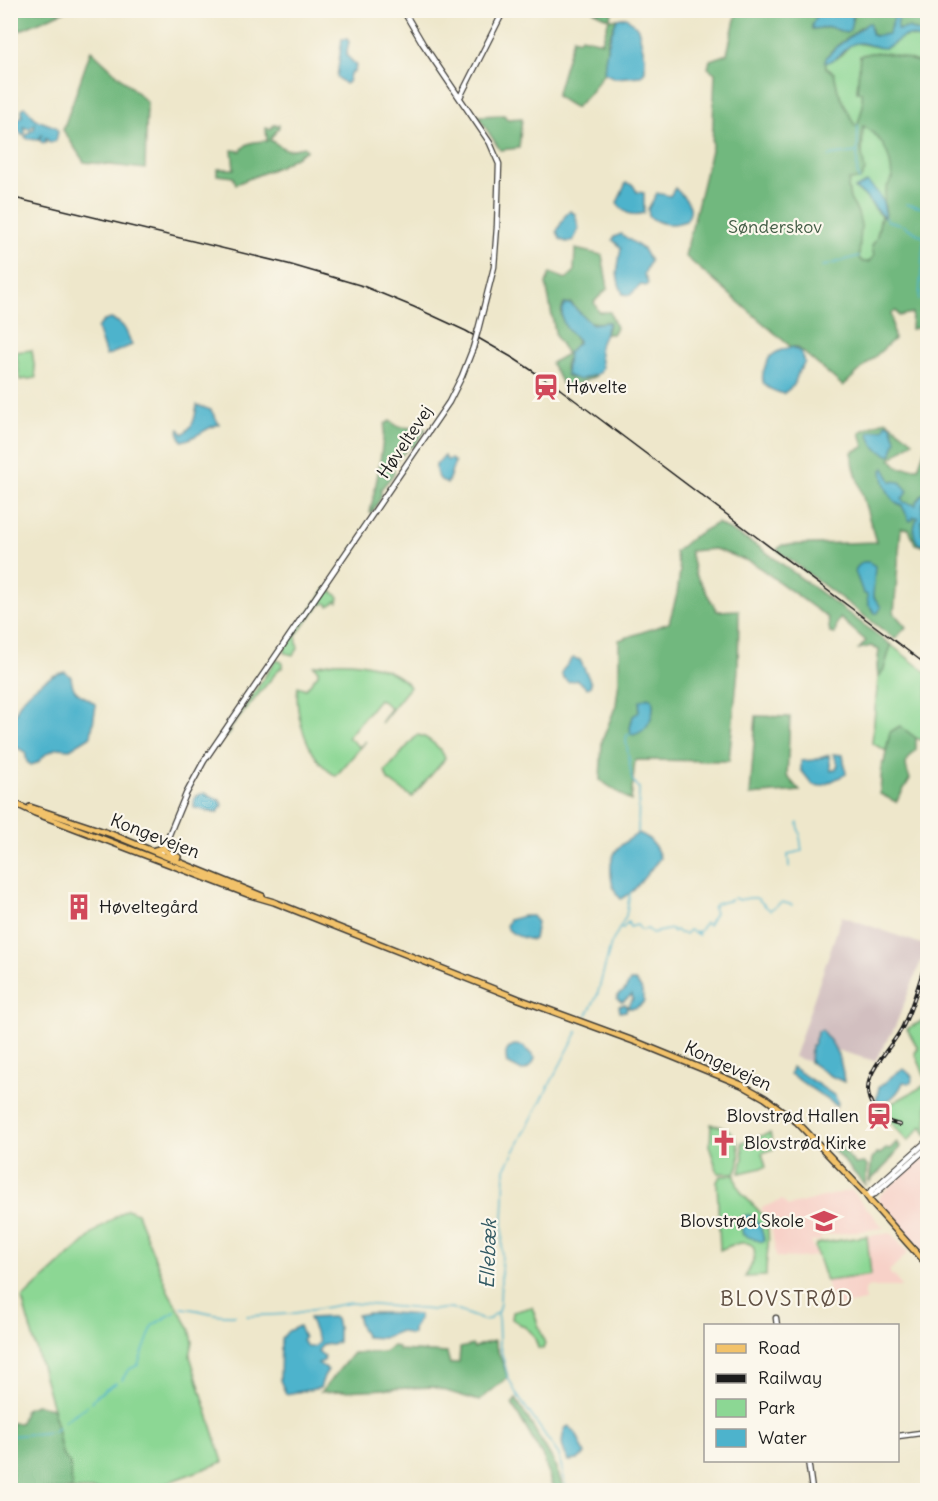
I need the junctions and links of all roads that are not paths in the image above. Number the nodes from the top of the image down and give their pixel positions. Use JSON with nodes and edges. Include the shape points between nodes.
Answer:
{"nodes":[{"id":1,"x":404,"y":10,"type":"edge"},
{"id":2,"x":504,"y":10,"type":"edge"},
{"id":3,"x":460,"y":97,"type":"junction"},
{"id":4,"x":10,"y":801,"type":"edge"},
{"id":5,"x":22,"y":806,"type":"junction"},
{"id":6,"x":86,"y":833,"type":"junction"},
{"id":7,"x":162,"y":851,"type":"junction"},
{"id":8,"x":173,"y":865,"type":"junction"},
{"id":9,"x":274,"y":902,"type":"junction"},
{"id":10,"x":927,"y":1140,"type":"edge"},
{"id":11,"x":927,"y":1147,"type":"edge"},
{"id":12,"x":913,"y":1156,"type":"junction"},
{"id":13,"x":867,"y":1197,"type":"junction"},
{"id":14,"x":927,"y":1266,"type":"edge"},
{"id":15,"x":774,"y":1319,"type":"dead end"},
{"id":16,"x":775,"y":1324,"type":"edge"},
{"id":17,"x":927,"y":1432,"type":"edge"},
{"id":18,"x":899,"y":1436,"type":"edge"},
{"id":19,"x":807,"y":1462,"type":"edge"},
{"id":20,"x":812,"y":1491,"type":"edge"}],
"edges":[{"from":1,"to":3,"type":"street","name":"Høveltevej"},
{"from":2,"to":3,"type":"street"},
{"from":3,"to":7,"type":"street","name":"Høveltevej","bridge":true,"via":[[499,164],[494,267],[462,376],[449,402],[204,761]]},
{"from":4,"to":5,"type":"main road","name":"Kongevejen"},
{"from":5,"to":6,"type":"main road","name":"Kongevejen"},
{"from":5,"to":7,"type":"main road","name":"Kongevejen"},
{"from":6,"to":7,"type":"main road","via":[[157,856]]},
{"from":6,"to":8,"type":"main road","name":"Kongevejen"},
{"from":7,"to":8,"type":"main road","via":[[164,859]]},
{"from":7,"to":9,"type":"main road","name":"Kongevejen"},
{"from":8,"to":9,"type":"main road","name":"Kongevejen"},
{"from":9,"to":13,"type":"main road","name":"Kongevejen","via":[[722,1079],[750,1093],[795,1125]]},
{"from":10,"to":12,"type":"street"},
{"from":11,"to":12,"type":"street"},
{"from":12,"to":13,"type":"street","via":[[875,1194]]},
{"from":13,"to":14,"type":"main road","name":"Kongevejen"},
{"from":15,"to":16,"type":"street"},
{"from":17,"to":18,"type":"street"},
{"from":19,"to":20,"type":"street"}]}
